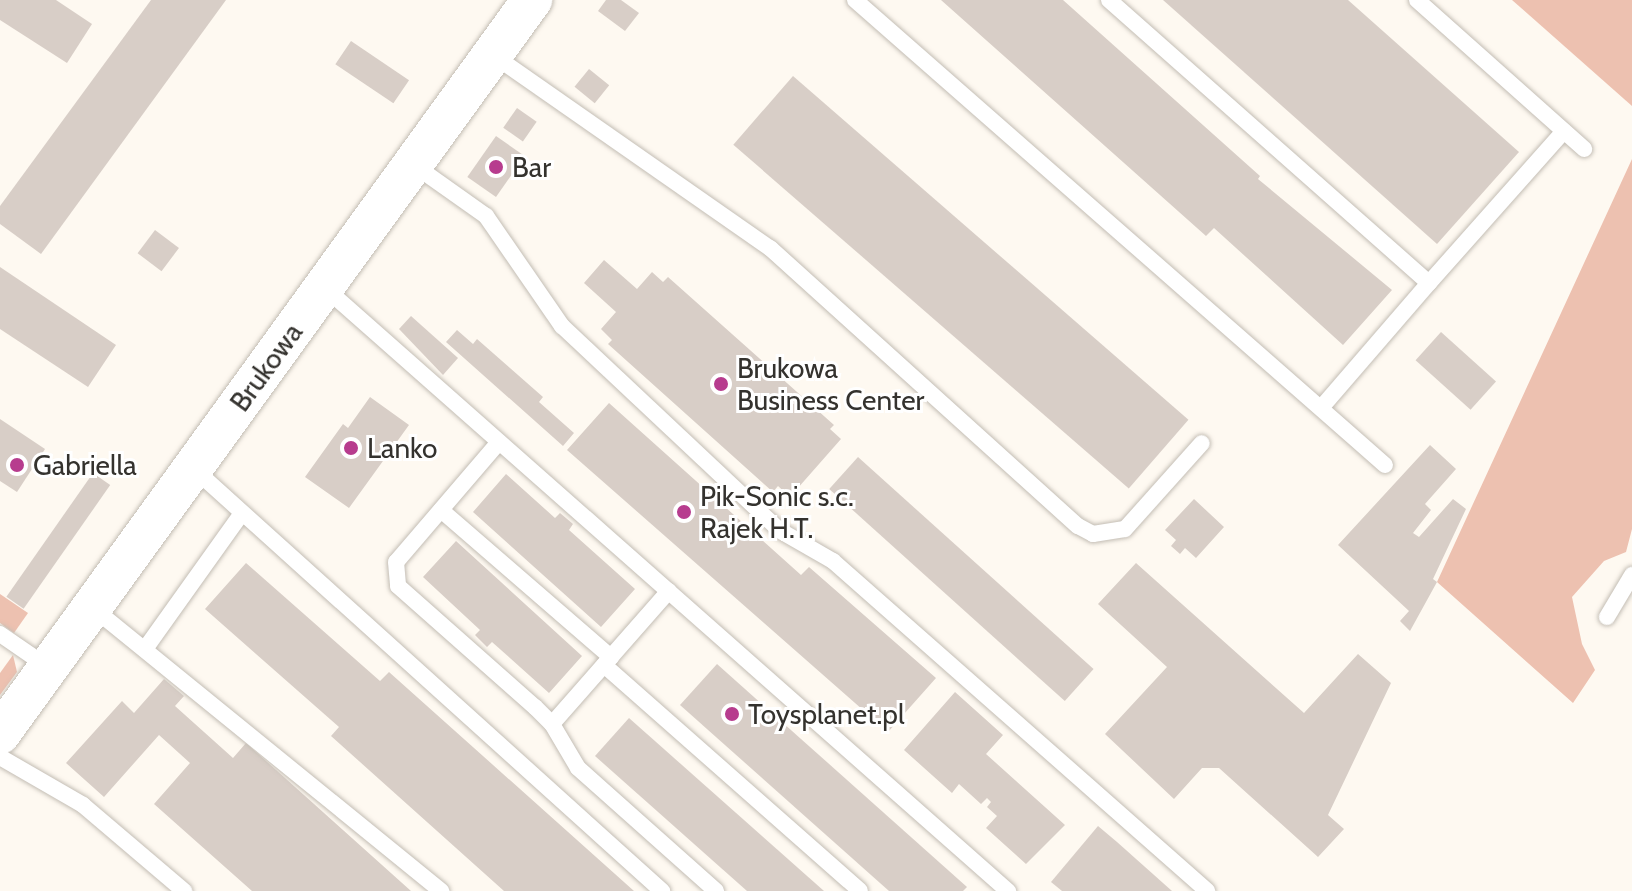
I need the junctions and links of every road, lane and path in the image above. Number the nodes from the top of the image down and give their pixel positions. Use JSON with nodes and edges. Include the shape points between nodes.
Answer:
{"nodes":[{"id":1,"x":532,"y":0,"type":"edge"},
{"id":2,"x":855,"y":0,"type":"edge"},
{"id":3,"x":1109,"y":0,"type":"edge"},
{"id":4,"x":1417,"y":0,"type":"edge"},
{"id":5,"x":493,"y":55,"type":"junction"},
{"id":6,"x":1564,"y":131,"type":"junction"},
{"id":7,"x":1584,"y":149,"type":"dead end"},
{"id":8,"x":414,"y":165,"type":"junction"},
{"id":9,"x":1429,"y":283,"type":"junction"},
{"id":10,"x":324,"y":287,"type":"junction"},
{"id":11,"x":1321,"y":408,"type":"junction"},
{"id":12,"x":499,"y":442,"type":"junction"},
{"id":13,"x":1202,"y":443,"type":"dead end"},
{"id":14,"x":1385,"y":465,"type":"dead end"},
{"id":15,"x":193,"y":468,"type":"junction"},
{"id":16,"x":441,"y":510,"type":"junction"},
{"id":17,"x":240,"y":516,"type":"junction"},
{"id":18,"x":1632,"y":575,"type":"edge"},
{"id":19,"x":669,"y":591,"type":"junction"},
{"id":20,"x":92,"y":607,"type":"junction"},
{"id":21,"x":1607,"y":617,"type":"dead end"},
{"id":22,"x":0,"y":634,"type":"edge"},
{"id":23,"x":145,"y":649,"type":"junction"},
{"id":24,"x":607,"y":661,"type":"junction"},
{"id":25,"x":48,"y":667,"type":"junction"},
{"id":26,"x":552,"y":724,"type":"junction"},
{"id":27,"x":0,"y":734,"type":"edge"},
{"id":28,"x":0,"y":757,"type":"edge"},
{"id":29,"x":184,"y":891,"type":"edge"},
{"id":30,"x":441,"y":891,"type":"edge"},
{"id":31,"x":662,"y":891,"type":"edge"},
{"id":32,"x":716,"y":891,"type":"edge"},
{"id":33,"x":860,"y":891,"type":"edge"},
{"id":34,"x":1008,"y":891,"type":"edge"},
{"id":35,"x":1207,"y":891,"type":"edge"}],
"edges":[{"from":1,"to":5,"type":"street","name":"Brukowa"},
{"from":2,"to":11,"type":"lane"},
{"from":3,"to":9,"type":"lane"},
{"from":4,"to":6,"type":"lane"},
{"from":5,"to":8,"type":"street","name":"Brukowa"},
{"from":5,"to":13,"type":"lane","via":[[770,248],[1078,526],[1093,534],[1125,529]]},
{"from":6,"to":7,"type":"lane"},
{"from":6,"to":9,"type":"lane"},
{"from":8,"to":10,"type":"street","name":"Brukowa"},
{"from":8,"to":35,"type":"lane","via":[[486,216],[562,326],[779,530],[833,561]]},
{"from":9,"to":11,"type":"lane"},
{"from":10,"to":12,"type":"lane"},
{"from":10,"to":15,"type":"street","name":"Brukowa"},
{"from":11,"to":14,"type":"lane"},
{"from":12,"to":16,"type":"lane"},
{"from":12,"to":19,"type":"lane"},
{"from":15,"to":17,"type":"lane","via":[[232,500]]},
{"from":15,"to":20,"type":"street","name":"Brukowa"},
{"from":16,"to":24,"type":"lane"},
{"from":16,"to":26,"type":"lane","via":[[396,562],[398,586]]},
{"from":17,"to":23,"type":"lane"},
{"from":17,"to":31,"type":"lane"},
{"from":18,"to":21,"type":"lane"},
{"from":19,"to":24,"type":"lane"},
{"from":19,"to":34,"type":"lane"},
{"from":20,"to":23,"type":"lane"},
{"from":20,"to":25,"type":"street","name":"Brukowa"},
{"from":22,"to":25,"type":"lane"},
{"from":23,"to":30,"type":"lane"},
{"from":24,"to":26,"type":"lane"},
{"from":24,"to":33,"type":"lane"},
{"from":25,"to":27,"type":"street","name":"Brukowa"},
{"from":26,"to":32,"type":"lane","via":[[578,768]]},
{"from":28,"to":29,"type":"lane","via":[[83,805]]}]}
